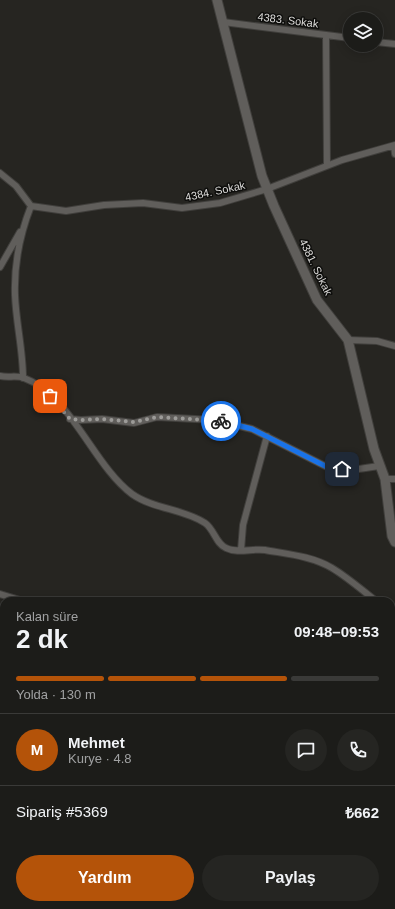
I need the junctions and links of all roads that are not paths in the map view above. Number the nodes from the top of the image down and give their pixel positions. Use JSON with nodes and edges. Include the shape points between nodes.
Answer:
{"nodes":[{"id":1,"x":217,"y":0,"type":"edge"},
{"id":2,"x":223,"y":22,"type":"junction"},
{"id":3,"x":326,"y":35,"type":"junction"},
{"id":4,"x":343,"y":37,"type":"edge"},
{"id":5,"x":383,"y":43,"type":"edge"},
{"id":6,"x":395,"y":44,"type":"edge"},
{"id":7,"x":395,"y":146,"type":"edge"},
{"id":8,"x":395,"y":154,"type":"edge"},
{"id":9,"x":327,"y":165,"type":"junction"},
{"id":10,"x":0,"y":173,"type":"edge"},
{"id":11,"x":267,"y":189,"type":"junction"},
{"id":12,"x":30,"y":206,"type":"junction"},
{"id":13,"x":21,"y":231,"type":"junction"},
{"id":14,"x":0,"y":266,"type":"edge"},
{"id":15,"x":348,"y":340,"type":"junction"},
{"id":16,"x":395,"y":346,"type":"edge"},
{"id":17,"x":0,"y":376,"type":"edge"},
{"id":18,"x":23,"y":378,"type":"junction"},
{"id":19,"x":70,"y":419,"type":"junction"},
{"id":20,"x":267,"y":436,"type":"junction"},
{"id":21,"x":380,"y":466,"type":"junction"},
{"id":22,"x":385,"y":479,"type":"junction"},
{"id":23,"x":395,"y":480,"type":"edge"},
{"id":24,"x":395,"y":542,"type":"edge"},
{"id":25,"x":241,"y":550,"type":"junction"},
{"id":26,"x":0,"y":594,"type":"edge"},
{"id":27,"x":10,"y":597,"type":"edge"},
{"id":28,"x":371,"y":597,"type":"edge"}],
"edges":[{"from":1,"to":2,"type":"street","name":"4381. Sokak"},
{"from":2,"to":3,"type":"street","name":"4383. Sokak"},
{"from":2,"to":11,"type":"street","name":"4381. Sokak"},
{"from":3,"to":4,"type":"street","name":"4383. Sokak"},
{"from":3,"to":9,"type":"street"},
{"from":5,"to":6,"type":"street"},
{"from":7,"to":8,"type":"street"},
{"from":7,"to":9,"type":"street","name":"4384. Sokak"},
{"from":9,"to":11,"type":"street","name":"4384. Sokak"},
{"from":10,"to":12,"type":"street","via":[[16,186]]},
{"from":11,"to":12,"type":"street","name":"4384. Sokak","via":[[220,202],[182,208],[143,203],[104,205],[66,211]]},
{"from":11,"to":15,"type":"street","name":"4381. Sokak","via":[[318,300]]},
{"from":12,"to":13,"type":"street"},
{"from":13,"to":14,"type":"street"},
{"from":13,"to":18,"type":"street","via":[[15,295],[23,355]]},
{"from":15,"to":16,"type":"street","via":[[377,341]]},
{"from":15,"to":21,"type":"street","name":"4381. Sokak"},
{"from":17,"to":18,"type":"street"},
{"from":18,"to":19,"type":"street","via":[[40,387],[60,405]]},
{"from":19,"to":20,"type":"street","via":[[134,422],[157,417],[214,420],[252,429]]},
{"from":19,"to":25,"type":"street","via":[[117,480],[133,495],[174,512],[193,516],[207,524],[226,548]]},
{"from":20,"to":21,"type":"street","via":[[331,469],[352,470]]},
{"from":20,"to":25,"type":"street","via":[[243,526]]},
{"from":21,"to":22,"type":"street","name":"4381. Sokak"},
{"from":22,"to":23,"type":"street"},
{"from":22,"to":24,"type":"street","name":"4381. Sokak","via":[[392,536]]},
{"from":25,"to":28,"type":"street","via":[[259,549],[301,556],[332,568]]},
{"from":26,"to":27,"type":"street"}]}
